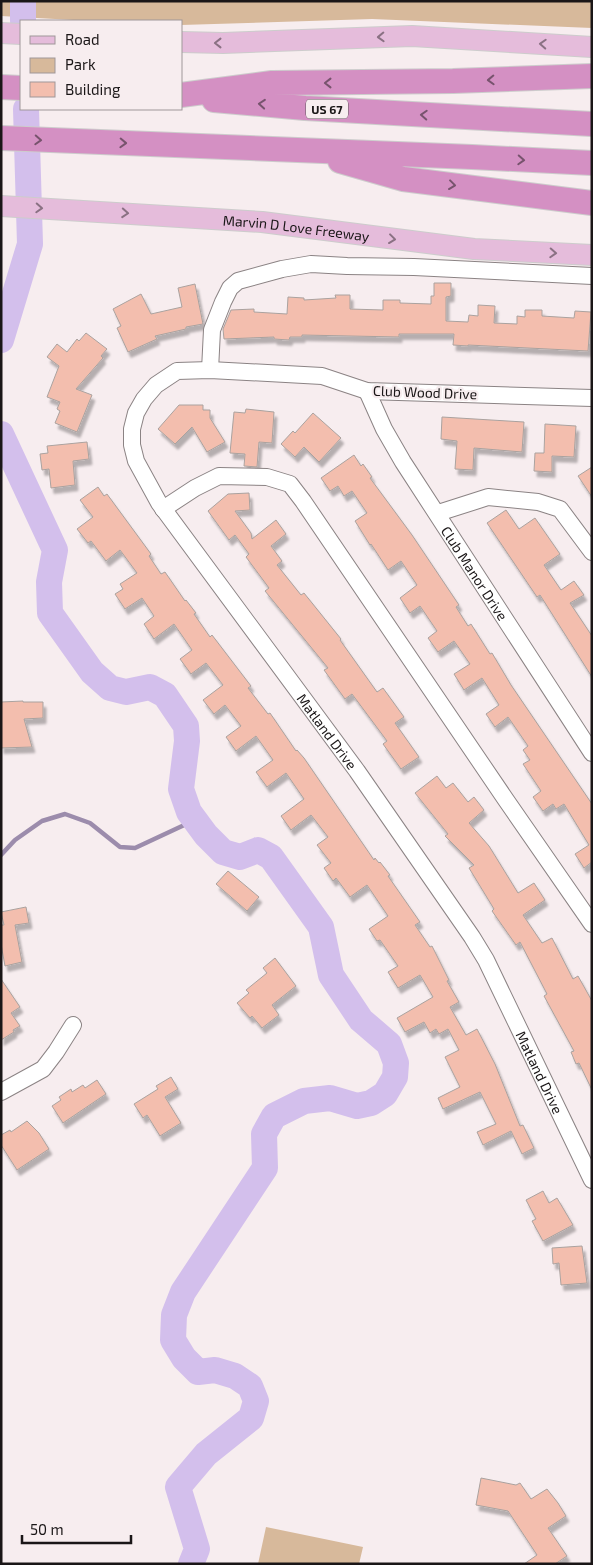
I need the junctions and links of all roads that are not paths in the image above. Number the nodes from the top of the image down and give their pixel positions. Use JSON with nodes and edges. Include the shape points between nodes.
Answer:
{"nodes":[{"id":1,"x":1,"y":33,"type":"edge"},
{"id":2,"x":20,"y":34,"type":"edge"},
{"id":3,"x":182,"y":42,"type":"edge"},
{"id":4,"x":592,"y":47,"type":"edge"},
{"id":5,"x":592,"y":76,"type":"edge"},
{"id":6,"x":1,"y":87,"type":"edge"},
{"id":7,"x":20,"y":88,"type":"edge"},
{"id":8,"x":182,"y":97,"type":"edge"},
{"id":9,"x":182,"y":97,"type":"edge"},
{"id":10,"x":592,"y":124,"type":"edge"},
{"id":11,"x":1,"y":138,"type":"edge"},
{"id":12,"x":305,"y":151,"type":"junction"},
{"id":13,"x":592,"y":164,"type":"edge"},
{"id":14,"x":592,"y":203,"type":"edge"},
{"id":15,"x":1,"y":206,"type":"edge"},
{"id":16,"x":592,"y":255,"type":"edge"},
{"id":17,"x":592,"y":276,"type":"edge"},
{"id":18,"x":210,"y":370,"type":"junction"},
{"id":19,"x":261,"y":374,"type":"joint"},
{"id":20,"x":367,"y":390,"type":"junction"},
{"id":21,"x":592,"y":398,"type":"edge"},
{"id":22,"x":164,"y":509,"type":"junction"},
{"id":23,"x":438,"y":513,"type":"junction"},
{"id":24,"x":592,"y":552,"type":"edge"},
{"id":25,"x":592,"y":753,"type":"edge"},
{"id":26,"x":592,"y":924,"type":"edge"},
{"id":27,"x":73,"y":1025,"type":"dead end"},
{"id":28,"x":1,"y":1092,"type":"edge"},
{"id":29,"x":592,"y":1180,"type":"edge"}],
"edges":[{"from":1,"to":2,"type":"main road"},
{"from":4,"to":3,"type":"main road","one_way":true,"via":[[412,36]]},
{"from":5,"to":8,"type":"highway","one_way":true,"via":[[453,82],[272,82]]},
{"from":6,"to":7,"type":"highway"},
{"from":10,"to":9,"type":"highway","number":"US 67","one_way":true,"via":[[305,108]]},
{"from":11,"to":12,"type":"highway","one_way":true},
{"from":12,"to":13,"type":"highway","one_way":true},
{"from":12,"to":14,"type":"highway","one_way":true,"via":[[403,179]]},
{"from":15,"to":16,"type":"main road","name":"Marvin D Love Freeway","one_way":true,"via":[[262,222],[474,248]]},
{"from":17,"to":18,"type":"street","via":[[311,264],[282,269],[238,281],[230,288],[212,330]]},
{"from":18,"to":19,"type":"street","name":"Matland Drive"},
{"from":18,"to":22,"type":"street","name":"Matland Drive","via":[[177,371],[156,385],[136,414],[132,445],[136,461]]},
{"from":19,"to":20,"type":"street","name":"Club Wood Drive","via":[[322,376]]},
{"from":20,"to":21,"type":"street","name":"Club Wood Drive"},
{"from":20,"to":23,"type":"street","name":"Club Manor Drive","via":[[384,430]]},
{"from":22,"to":26,"type":"street","via":[[218,476],[268,477],[290,484]]},
{"from":22,"to":29,"type":"street","name":"Matland Drive","via":[[357,771],[472,936]]},
{"from":23,"to":24,"type":"street","via":[[488,497],[538,502],[560,509]]},
{"from":23,"to":25,"type":"street","name":"Club Manor Drive"},
{"from":27,"to":28,"type":"street","via":[[43,1068]]}]}
